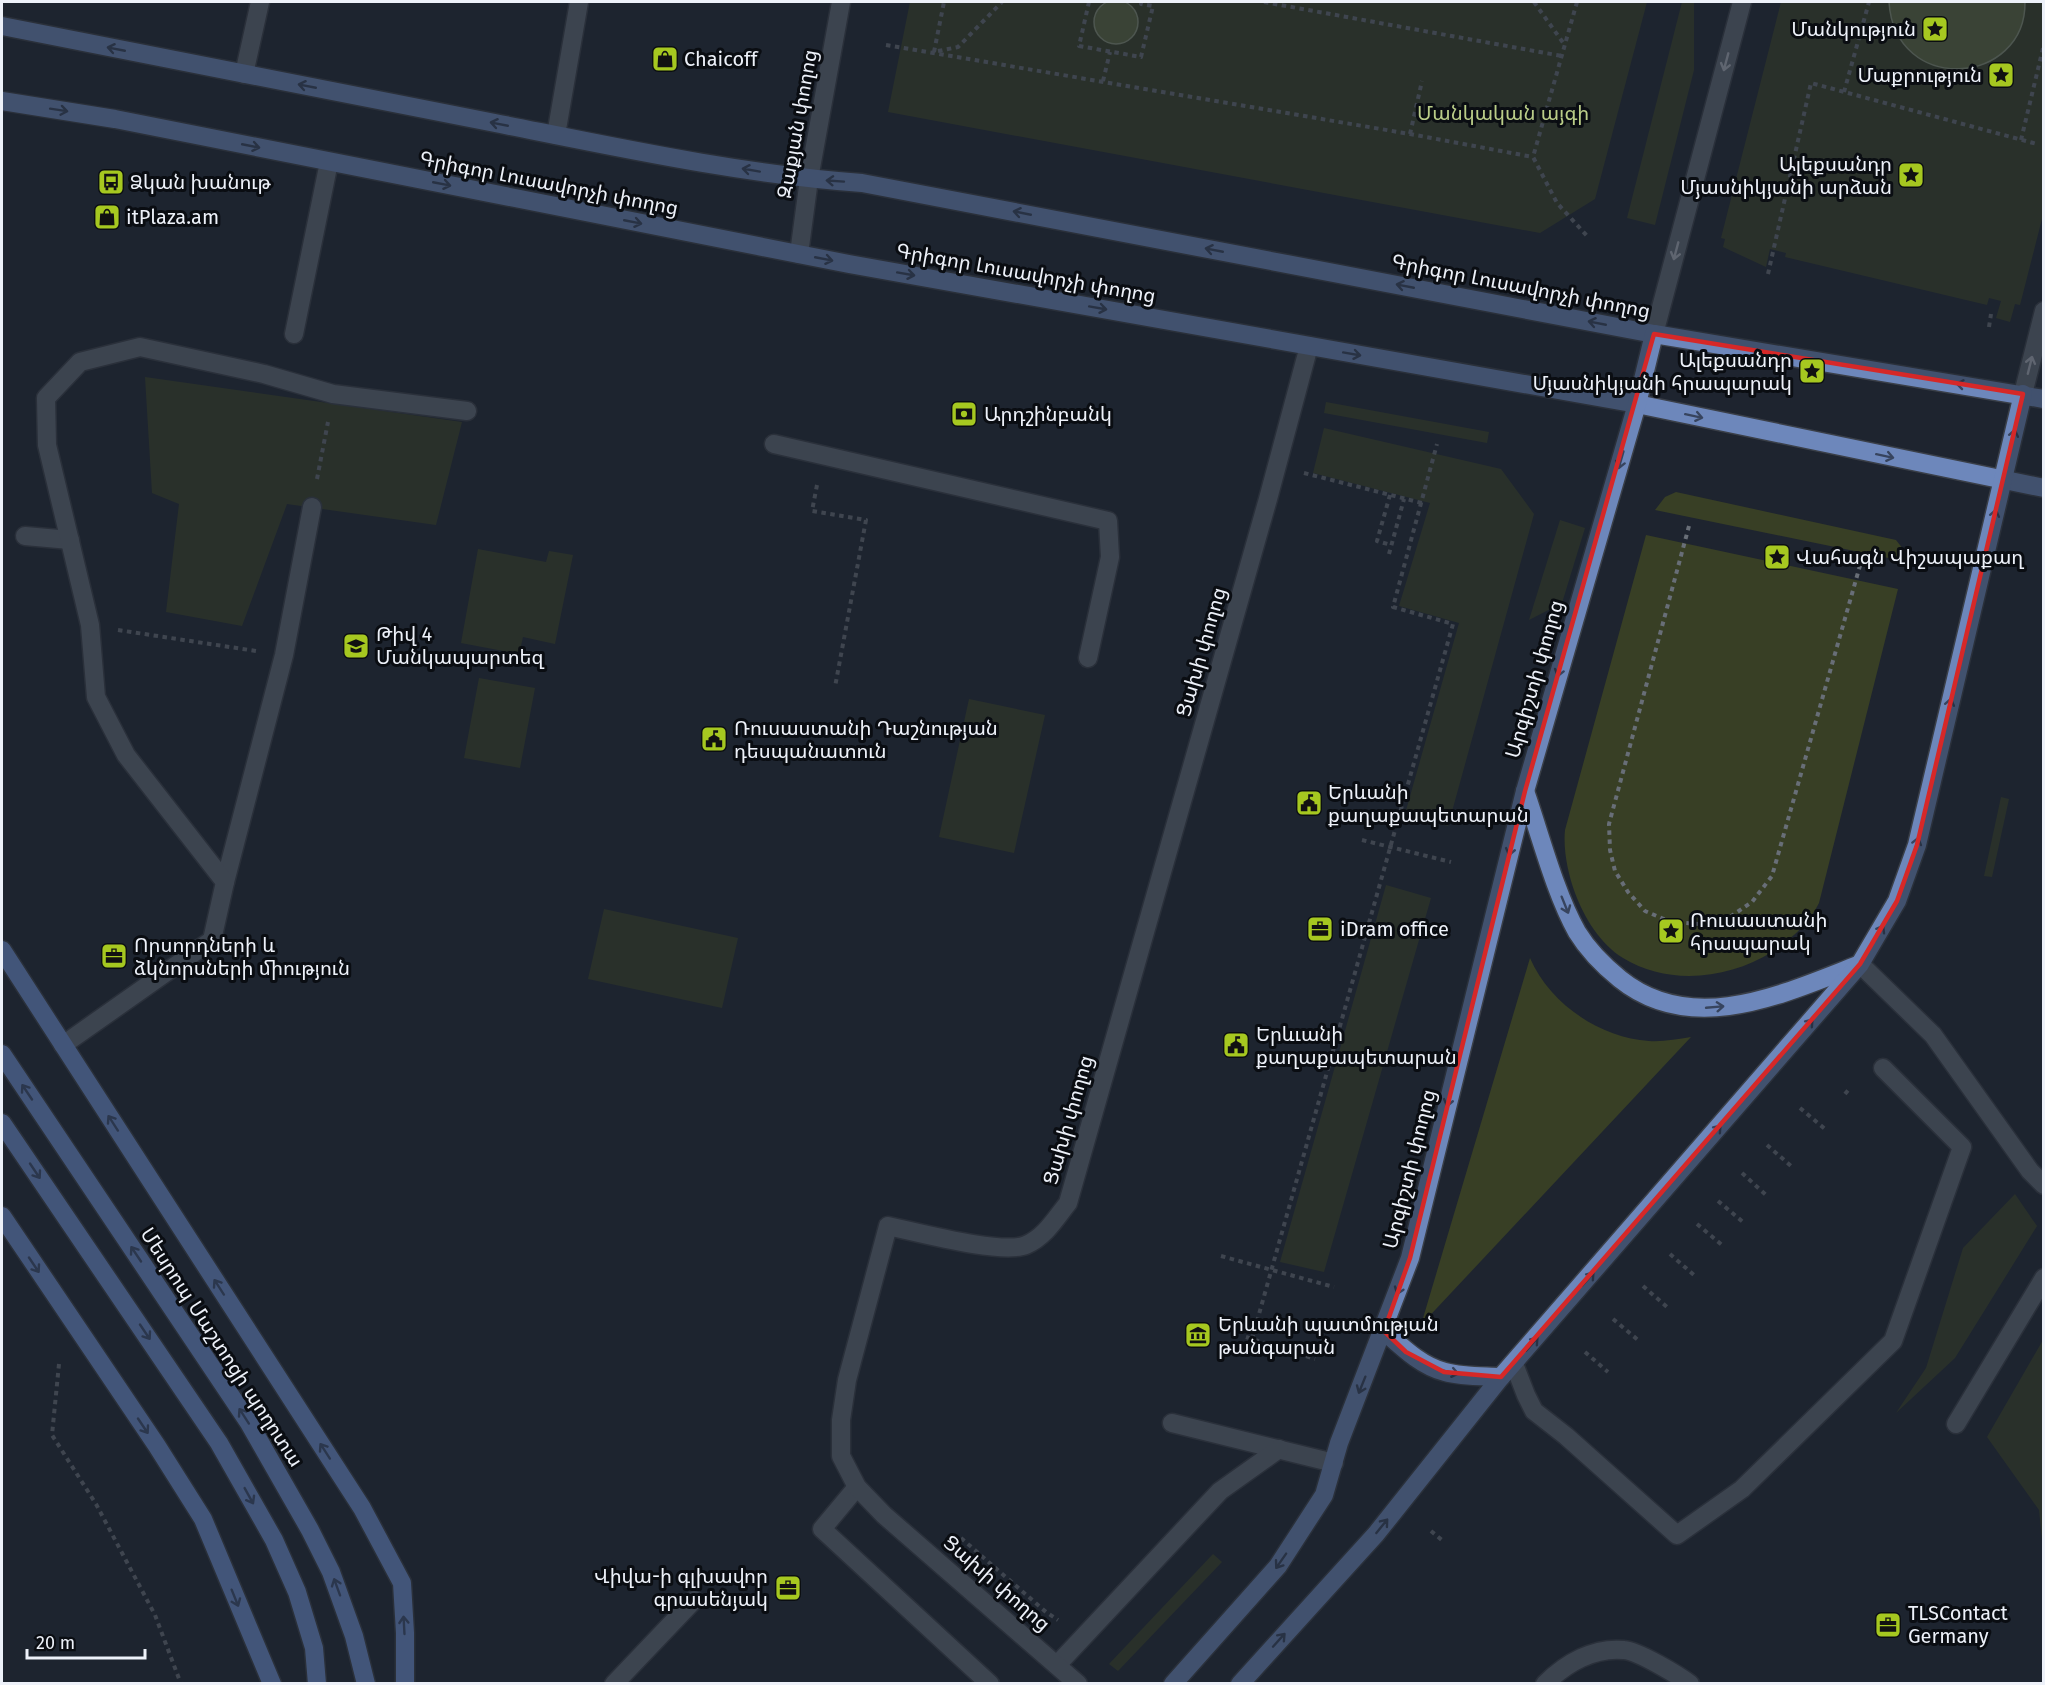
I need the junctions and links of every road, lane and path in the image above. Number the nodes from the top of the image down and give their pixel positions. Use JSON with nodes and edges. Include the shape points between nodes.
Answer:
{"nodes":[{"id":1,"x":260,"y":2,"type":"edge"},
{"id":2,"x":579,"y":2,"type":"edge"},
{"id":3,"x":841,"y":2,"type":"edge"},
{"id":4,"x":944,"y":2,"type":"edge"},
{"id":5,"x":1002,"y":2,"type":"edge"},
{"id":6,"x":1089,"y":2,"type":"edge"},
{"id":7,"x":1141,"y":2,"type":"edge"},
{"id":8,"x":1264,"y":2,"type":"edge"},
{"id":9,"x":1308,"y":2,"type":"edge"},
{"id":10,"x":1534,"y":2,"type":"edge"},
{"id":11,"x":1577,"y":2,"type":"edge"},
{"id":12,"x":1742,"y":2,"type":"edge"},
{"id":13,"x":1869,"y":2,"type":"edge"},
{"id":14,"x":1307,"y":9,"type":"junction"},
{"id":15,"x":2,"y":26,"type":"edge"},
{"id":16,"x":2043,"y":44,"type":"edge"},
{"id":17,"x":886,"y":45,"type":"dead end"},
{"id":18,"x":1565,"y":45,"type":"junction"},
{"id":19,"x":934,"y":52,"type":"junction"},
{"id":20,"x":1110,"y":52,"type":"junction"},
{"id":21,"x":1562,"y":56,"type":"junction"},
{"id":22,"x":244,"y":74,"type":"junction"},
{"id":23,"x":1103,"y":81,"type":"junction"},
{"id":24,"x":1422,"y":81,"type":"dead end"},
{"id":25,"x":1844,"y":92,"type":"junction"},
{"id":26,"x":2,"y":100,"type":"edge"},
{"id":27,"x":1410,"y":134,"type":"junction"},
{"id":28,"x":556,"y":135,"type":"junction"},
{"id":29,"x":2021,"y":140,"type":"junction"},
{"id":30,"x":2037,"y":144,"type":"dead end"},
{"id":31,"x":1533,"y":157,"type":"junction"},
{"id":32,"x":329,"y":162,"type":"junction"},
{"id":33,"x":809,"y":179,"type":"junction"},
{"id":34,"x":1588,"y":237,"type":"dead end"},
{"id":35,"x":799,"y":254,"type":"junction"},
{"id":36,"x":1768,"y":274,"type":"dead end"},
{"id":37,"x":2043,"y":311,"type":"edge"},
{"id":38,"x":1991,"y":314,"type":"dead end"},
{"id":39,"x":1989,"y":327,"type":"dead end"},
{"id":40,"x":294,"y":334,"type":"dead end"},
{"id":41,"x":1654,"y":334,"type":"junction"},
{"id":42,"x":1309,"y":346,"type":"junction"},
{"id":43,"x":2023,"y":394,"type":"junction"},
{"id":44,"x":2043,"y":399,"type":"edge"},
{"id":45,"x":1637,"y":404,"type":"junction"},
{"id":46,"x":467,"y":411,"type":"dead end"},
{"id":47,"x":774,"y":444,"type":"dead end"},
{"id":48,"x":1437,"y":444,"type":"dead end"},
{"id":49,"x":1302,"y":473,"type":"dead end"},
{"id":50,"x":2003,"y":481,"type":"junction"},
{"id":51,"x":2043,"y":488,"type":"edge"},
{"id":52,"x":1390,"y":495,"type":"junction"},
{"id":53,"x":1404,"y":499,"type":"junction"},
{"id":54,"x":1422,"y":503,"type":"junction"},
{"id":55,"x":312,"y":507,"type":"dead end"},
{"id":56,"x":812,"y":511,"type":"dead end"},
{"id":57,"x":1689,"y":526,"type":"dead end"},
{"id":58,"x":25,"y":536,"type":"dead end"},
{"id":59,"x":70,"y":540,"type":"junction"},
{"id":60,"x":1391,"y":545,"type":"junction"},
{"id":61,"x":1389,"y":554,"type":"dead end"},
{"id":62,"x":1861,"y":562,"type":"dead end"},
{"id":63,"x":90,"y":625,"type":"junction"},
{"id":64,"x":284,"y":655,"type":"junction"},
{"id":65,"x":1088,"y":658,"type":"dead end"},
{"id":66,"x":835,"y":687,"type":"dead end"},
{"id":67,"x":1525,"y":791,"type":"junction"},
{"id":68,"x":1362,"y":840,"type":"dead end"},
{"id":69,"x":1390,"y":846,"type":"junction"},
{"id":70,"x":1451,"y":861,"type":"dead end"},
{"id":71,"x":225,"y":882,"type":"junction"},
{"id":72,"x":2,"y":950,"type":"edge"},
{"id":73,"x":1860,"y":964,"type":"junction"},
{"id":74,"x":63,"y":1045,"type":"junction"},
{"id":75,"x":2,"y":1054,"type":"edge"},
{"id":76,"x":1883,"y":1068,"type":"dead end"},
{"id":77,"x":1850,"y":1088,"type":"dead end"},
{"id":78,"x":1845,"y":1094,"type":"dead end"},
{"id":79,"x":1800,"y":1108,"type":"dead end"},
{"id":80,"x":2,"y":1123,"type":"edge"},
{"id":81,"x":1825,"y":1129,"type":"dead end"},
{"id":82,"x":1767,"y":1145,"type":"dead end"},
{"id":83,"x":1791,"y":1166,"type":"dead end"},
{"id":84,"x":1742,"y":1173,"type":"dead end"},
{"id":85,"x":2043,"y":1185,"type":"edge"},
{"id":86,"x":1766,"y":1195,"type":"dead end"},
{"id":87,"x":1718,"y":1201,"type":"dead end"},
{"id":88,"x":2,"y":1216,"type":"edge"},
{"id":89,"x":1743,"y":1222,"type":"dead end"},
{"id":90,"x":1697,"y":1224,"type":"dead end"},
{"id":91,"x":1722,"y":1245,"type":"dead end"},
{"id":92,"x":1670,"y":1254,"type":"dead end"},
{"id":93,"x":1221,"y":1256,"type":"dead end"},
{"id":94,"x":1271,"y":1270,"type":"junction"},
{"id":95,"x":1695,"y":1275,"type":"dead end"},
{"id":96,"x":2043,"y":1278,"type":"edge"},
{"id":97,"x":1642,"y":1286,"type":"dead end"},
{"id":98,"x":1334,"y":1287,"type":"dead end"},
{"id":99,"x":1667,"y":1307,"type":"dead end"},
{"id":100,"x":1613,"y":1319,"type":"dead end"},
{"id":101,"x":1384,"y":1331,"type":"junction"},
{"id":102,"x":1246,"y":1336,"type":"dead end"},
{"id":103,"x":1252,"y":1339,"type":"junction"},
{"id":104,"x":1638,"y":1340,"type":"dead end"},
{"id":105,"x":1585,"y":1352,"type":"dead end"},
{"id":106,"x":1315,"y":1359,"type":"dead end"},
{"id":107,"x":59,"y":1364,"type":"dead end"},
{"id":108,"x":1514,"y":1364,"type":"junction"},
{"id":109,"x":1608,"y":1372,"type":"dead end"},
{"id":110,"x":1501,"y":1377,"type":"junction"},
{"id":111,"x":1172,"y":1423,"type":"dead end"},
{"id":112,"x":1956,"y":1424,"type":"dead end"},
{"id":113,"x":1280,"y":1449,"type":"junction"},
{"id":114,"x":1334,"y":1463,"type":"junction"},
{"id":115,"x":857,"y":1487,"type":"junction"},
{"id":116,"x":1431,"y":1531,"type":"dead end"},
{"id":117,"x":953,"y":1532,"type":"dead end"},
{"id":118,"x":1443,"y":1541,"type":"dead end"},
{"id":119,"x":694,"y":1600,"type":"dead end"},
{"id":120,"x":1085,"y":1636,"type":"junction"},
{"id":121,"x":1057,"y":1665,"type":"junction"},
{"id":122,"x":181,"y":1683,"type":"edge"},
{"id":123,"x":272,"y":1683,"type":"edge"},
{"id":124,"x":317,"y":1683,"type":"edge"},
{"id":125,"x":366,"y":1683,"type":"edge"},
{"id":126,"x":405,"y":1683,"type":"edge"},
{"id":127,"x":614,"y":1683,"type":"edge"},
{"id":128,"x":990,"y":1683,"type":"edge"},
{"id":129,"x":1078,"y":1683,"type":"edge"},
{"id":130,"x":1173,"y":1683,"type":"edge"},
{"id":131,"x":1239,"y":1683,"type":"edge"},
{"id":132,"x":1545,"y":1683,"type":"edge"},
{"id":133,"x":1690,"y":1683,"type":"edge"}],
"edges":[{"from":1,"to":22,"type":"street"},
{"from":2,"to":28,"type":"street"},
{"from":3,"to":33,"type":"street","name":"Զաքյան փողոց"},
{"from":4,"to":19,"type":"path"},
{"from":5,"to":19,"type":"path","via":[[958,47]]},
{"from":6,"to":20,"type":"path","via":[[1079,46]]},
{"from":7,"to":20,"type":"path","via":[[1153,6],[1141,57]]},
{"from":8,"to":14,"type":"path"},
{"from":9,"to":14,"type":"path"},
{"from":10,"to":18,"type":"path"},
{"from":11,"to":18,"type":"path"},
{"from":12,"to":41,"type":"street","one_way":true},
{"from":13,"to":25,"type":"path"},
{"from":14,"to":21,"type":"path"},
{"from":22,"to":15,"type":"main road","name":"Գրիգոր Լուսավորչի փողոց","one_way":true},
{"from":16,"to":29,"type":"path"},
{"from":17,"to":19,"type":"path"},
{"from":18,"to":21,"type":"path"},
{"from":19,"to":23,"type":"path"},
{"from":20,"to":23,"type":"path"},
{"from":21,"to":31,"type":"path"},
{"from":28,"to":22,"type":"main road","name":"Գրիգոր Լուսավորչի փողոց","one_way":true},
{"from":23,"to":27,"type":"path"},
{"from":24,"to":27,"type":"path"},
{"from":25,"to":29,"type":"path"},
{"from":25,"to":36,"type":"path","via":[[1811,83]]},
{"from":26,"to":32,"type":"main road","name":"Գրիգոր Լուսավորչի փողոց","one_way":true},
{"from":27,"to":31,"type":"path"},
{"from":33,"to":28,"type":"main road","name":"Գրիգոր Լուսավորչի փողոց","one_way":true},
{"from":29,"to":30,"type":"path"},
{"from":31,"to":34,"type":"path","via":[[1557,203]]},
{"from":32,"to":35,"type":"main road","name":"Գրիգոր Լուսավորչի փողոց","one_way":true},
{"from":32,"to":40,"type":"street"},
{"from":33,"to":35,"type":"street","name":"Զաքյան փողոց"},
{"from":41,"to":33,"type":"main road","name":"Գրիգոր Լուսավորչի փողոց","one_way":true,"via":[[862,183]]},
{"from":35,"to":42,"type":"main road","name":"Գրիգոր Լուսավորչի փողոց","one_way":true},
{"from":43,"to":37,"type":"street","one_way":true},
{"from":38,"to":39,"type":"path"},
{"from":43,"to":41,"type":"main road","name":"Գրիգոր Լուսավորչի փողոց","one_way":true},
{"from":41,"to":45,"type":"main road","name":"Արգիշտի փողոց"},
{"from":42,"to":45,"type":"main road","name":"Գրիգոր Լուսավորչի փողոց","one_way":true},
{"from":42,"to":115,"type":"street","name":"Ցախի փողոց","via":[[1068,1203],[1045,1233],[1025,1246],[998,1248],[888,1226],[846,1380],[841,1420],[841,1455]]},
{"from":43,"to":44,"type":"main road","name":"Գրիգոր Լուսավորչի փողոց"},
{"from":50,"to":43,"type":"main road","one_way":true},
{"from":45,"to":50,"type":"main road","name":"Գրիգոր Լուսավորչի փողոց","one_way":true},
{"from":45,"to":67,"type":"main road","name":"Արգիշտի փողոց","one_way":true},
{"from":46,"to":59,"type":"street","via":[[333,394],[264,374],[140,348],[80,362],[46,398],[47,445]]},
{"from":47,"to":65,"type":"street","via":[[1108,521],[1110,557]]},
{"from":48,"to":54,"type":"path"},
{"from":49,"to":52,"type":"path"},
{"from":50,"to":51,"type":"main road","name":"Գրիգոր Լուսավորչի փողոց"},
{"from":73,"to":50,"type":"main road","one_way":true,"via":[[1898,901],[1917,845]]},
{"from":52,"to":53,"type":"path"},
{"from":52,"to":60,"type":"path","via":[[1377,541]]},
{"from":53,"to":54,"type":"path"},
{"from":53,"to":60,"type":"path"},
{"from":54,"to":69,"type":"path","via":[[1393,607],[1453,624]]},
{"from":55,"to":64,"type":"street"},
{"from":56,"to":66,"type":"path","via":[[866,520]]},
{"from":57,"to":62,"type":"path","via":[[1609,824],[1610,850],[1628,892],[1645,911],[1671,922],[1699,924],[1727,919],[1752,902],[1772,876]]},
{"from":58,"to":59,"type":"street"},
{"from":59,"to":63,"type":"street"},
{"from":60,"to":61,"type":"path"},
{"from":63,"to":64,"type":"path"},
{"from":63,"to":71,"type":"street","via":[[96,697],[126,755]]},
{"from":64,"to":71,"type":"street"},
{"from":67,"to":73,"type":"main road","one_way":true,"via":[[1576,930],[1596,957],[1646,996],[1681,1007],[1737,1005],[1780,995]]},
{"from":67,"to":101,"type":"main road","name":"Արգիշտի փողոց","one_way":true,"via":[[1410,1258]]},
{"from":68,"to":69,"type":"path"},
{"from":69,"to":70,"type":"path"},
{"from":69,"to":94,"type":"path"},
{"from":71,"to":74,"type":"street","via":[[212,940]]},
{"from":72,"to":74,"type":"highway"},
{"from":73,"to":85,"type":"street","via":[[1933,1035]]},
{"from":108,"to":73,"type":"main road","one_way":true},
{"from":126,"to":74,"type":"highway","one_way":true,"via":[[402,1583],[379,1539]]},
{"from":125,"to":75,"type":"highway","name":"Մեսրոպ Մաշտոցի պողոտա","one_way":true,"via":[[331,1572],[249,1423]]},
{"from":76,"to":108,"type":"street","via":[[1962,1147],[1893,1341],[1742,1489],[1677,1535],[1534,1411]]},
{"from":77,"to":78,"type":"path"},
{"from":79,"to":81,"type":"path"},
{"from":80,"to":124,"type":"highway","one_way":true,"via":[[219,1443],[274,1540],[297,1592],[314,1648]]},
{"from":82,"to":83,"type":"path"},
{"from":84,"to":86,"type":"path"},
{"from":87,"to":89,"type":"path"},
{"from":88,"to":123,"type":"highway","one_way":true,"via":[[203,1519]]},
{"from":90,"to":91,"type":"path"},
{"from":92,"to":95,"type":"path"},
{"from":93,"to":94,"type":"path"},
{"from":94,"to":98,"type":"path"},
{"from":94,"to":103,"type":"path"},
{"from":96,"to":112,"type":"street"},
{"from":97,"to":99,"type":"path"},
{"from":100,"to":104,"type":"path"},
{"from":101,"to":110,"type":"main road","one_way":true,"via":[[1406,1352],[1444,1372]]},
{"from":101,"to":114,"type":"main road","name":"Արգիշտի փողոց","one_way":true},
{"from":102,"to":103,"type":"path"},
{"from":103,"to":106,"type":"path"},
{"from":105,"to":109,"type":"path"},
{"from":107,"to":122,"type":"path","via":[[52,1435],[96,1504],[155,1615]]},
{"from":108,"to":110,"type":"main road"},
{"from":131,"to":110,"type":"main road","one_way":true,"via":[[1376,1534]]},
{"from":111,"to":113,"type":"street"},
{"from":113,"to":114,"type":"street"},
{"from":113,"to":120,"type":"street","via":[[1220,1491]]},
{"from":114,"to":130,"type":"main road","name":"Արգիշտի փողոց","one_way":true,"via":[[1324,1495],[1278,1566]]},
{"from":115,"to":121,"type":"street","name":"Ցախի փողոց"},
{"from":115,"to":128,"type":"street","via":[[822,1528]]},
{"from":116,"to":118,"type":"path"},
{"from":117,"to":120,"type":"path","via":[[1046,1612]]},
{"from":119,"to":127,"type":"street"},
{"from":120,"to":121,"type":"street"},
{"from":121,"to":129,"type":"street","name":"Ցախի փողոց"},
{"from":132,"to":133,"type":"street","via":[[1586,1654],[1625,1650]]}]}
